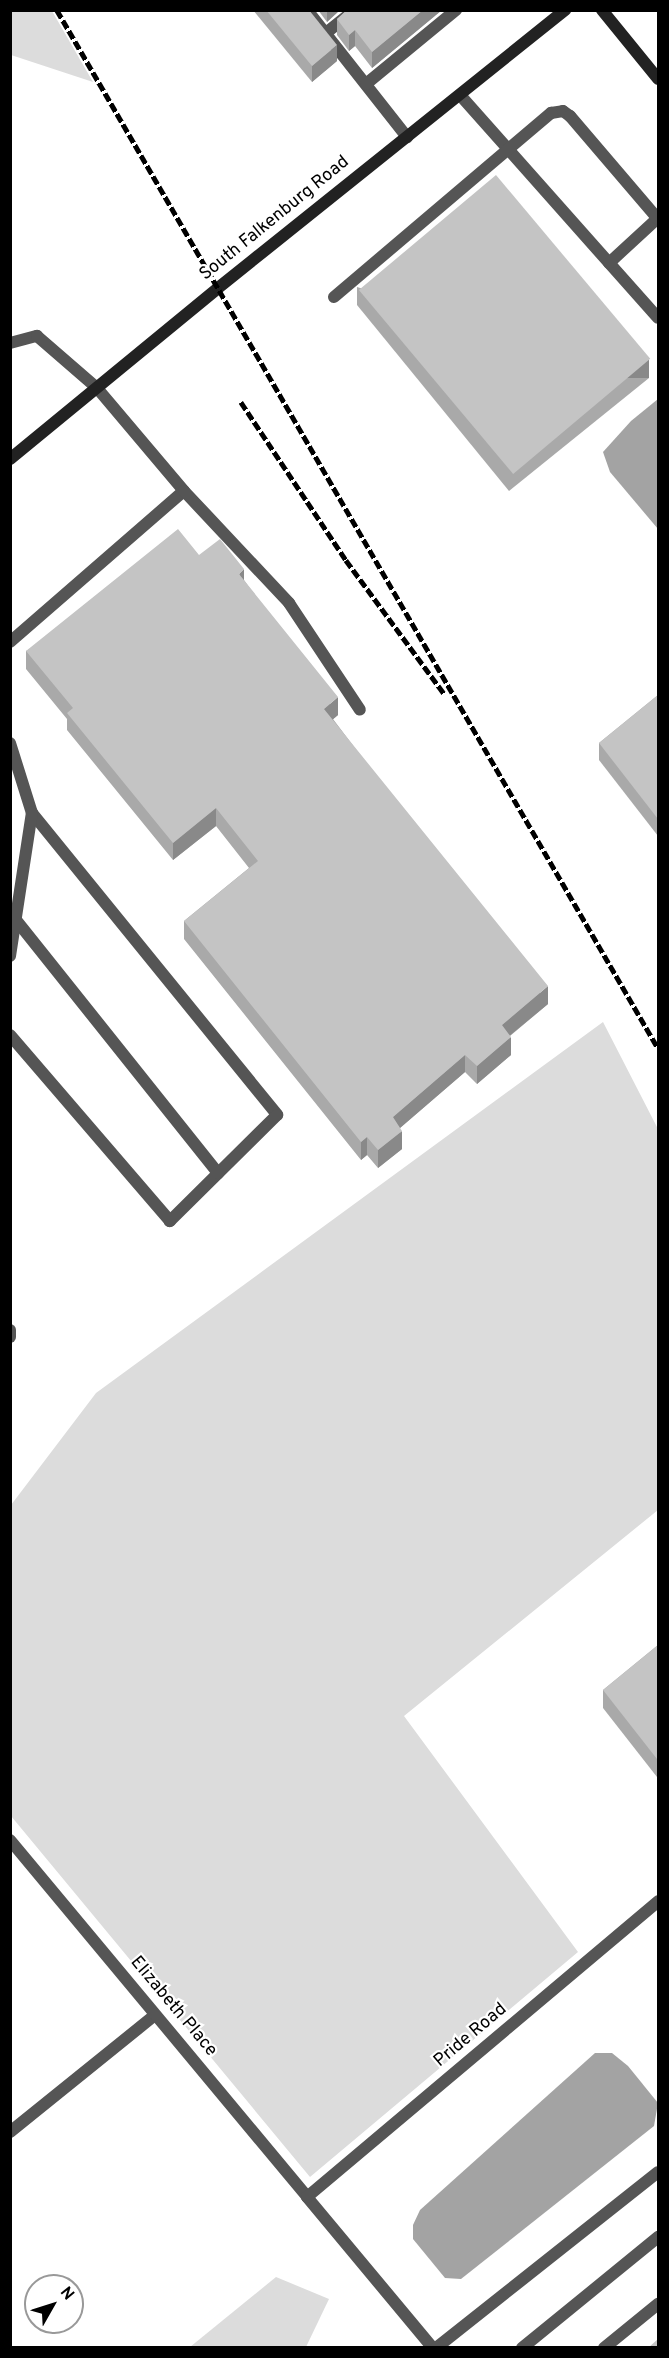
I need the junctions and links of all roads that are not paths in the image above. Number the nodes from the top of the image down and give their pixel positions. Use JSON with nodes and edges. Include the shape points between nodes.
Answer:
{"nodes":[{"id":1,"x":307,"y":10,"type":"edge"},
{"id":2,"x":354,"y":10,"type":"edge"},
{"id":3,"x":456,"y":10,"type":"edge"},
{"id":4,"x":565,"y":10,"type":"edge"},
{"id":5,"x":602,"y":10,"type":"edge"},
{"id":6,"x":326,"y":33,"type":"junction"},
{"id":7,"x":658,"y":79,"type":"edge"},
{"id":8,"x":366,"y":84,"type":"junction"},
{"id":9,"x":460,"y":95,"type":"junction"},
{"id":10,"x":407,"y":137,"type":"junction"},
{"id":11,"x":508,"y":149,"type":"junction"},
{"id":12,"x":658,"y":219,"type":"edge"},
{"id":13,"x":609,"y":262,"type":"junction"},
{"id":14,"x":334,"y":297,"type":"dead end"},
{"id":15,"x":658,"y":318,"type":"edge"},
{"id":16,"x":10,"y":343,"type":"edge"},
{"id":17,"x":97,"y":388,"type":"junction"},
{"id":18,"x":10,"y":459,"type":"edge"},
{"id":19,"x":184,"y":491,"type":"junction"},
{"id":20,"x":10,"y":642,"type":"edge"},
{"id":21,"x":360,"y":710,"type":"dead end"},
{"id":22,"x":10,"y":742,"type":"edge"},
{"id":23,"x":32,"y":813,"type":"junction"},
{"id":24,"x":16,"y":920,"type":"junction"},
{"id":25,"x":10,"y":956,"type":"edge"},
{"id":26,"x":10,"y":1035,"type":"edge"},
{"id":27,"x":218,"y":1173,"type":"junction"},
{"id":28,"x":10,"y":1330,"type":"edge"},
{"id":29,"x":10,"y":1337,"type":"edge"},
{"id":30,"x":10,"y":1840,"type":"edge"},
{"id":31,"x":658,"y":1901,"type":"edge"},
{"id":32,"x":155,"y":2015,"type":"junction"},
{"id":33,"x":10,"y":2132,"type":"edge"},
{"id":34,"x":658,"y":2172,"type":"edge"},
{"id":35,"x":307,"y":2197,"type":"junction"},
{"id":36,"x":658,"y":2237,"type":"edge"},
{"id":37,"x":658,"y":2304,"type":"edge"},
{"id":38,"x":434,"y":2348,"type":"edge"},
{"id":39,"x":522,"y":2348,"type":"edge"},
{"id":40,"x":604,"y":2348,"type":"edge"}],
"edges":[{"from":1,"to":6,"type":"street"},
{"from":2,"to":6,"type":"street"},
{"from":3,"to":8,"type":"street"},
{"from":4,"to":9,"type":"street","name":"South Falkenburg Road"},
{"from":5,"to":7,"type":"street"},
{"from":6,"to":8,"type":"street"},
{"from":8,"to":10,"type":"street"},
{"from":9,"to":10,"type":"street","name":"South Falkenburg Road"},
{"from":9,"to":11,"type":"street"},
{"from":10,"to":17,"type":"street","name":"South Falkenburg Road"},
{"from":11,"to":12,"type":"street","via":[[551,113],[563,111]]},
{"from":11,"to":13,"type":"street"},
{"from":11,"to":14,"type":"street"},
{"from":12,"to":13,"type":"street"},
{"from":13,"to":15,"type":"street"},
{"from":16,"to":17,"type":"street","via":[[37,336]]},
{"from":17,"to":18,"type":"street","name":"South Falkenburg Road"},
{"from":17,"to":19,"type":"street"},
{"from":19,"to":20,"type":"street"},
{"from":19,"to":21,"type":"street","via":[[289,603]]},
{"from":22,"to":23,"type":"street"},
{"from":23,"to":24,"type":"street"},
{"from":23,"to":27,"type":"street","via":[[277,1115]]},
{"from":24,"to":25,"type":"street"},
{"from":24,"to":27,"type":"street"},
{"from":26,"to":27,"type":"street","via":[[170,1221]]},
{"from":28,"to":29,"type":"street"},
{"from":30,"to":32,"type":"street","name":"Elizabeth Place"},
{"from":31,"to":35,"type":"street","name":"Pride Road"},
{"from":32,"to":33,"type":"street"},
{"from":32,"to":35,"type":"street","name":"Elizabeth Place"},
{"from":34,"to":38,"type":"street"},
{"from":35,"to":38,"type":"street","name":"Elizabeth Place"},
{"from":36,"to":39,"type":"street"},
{"from":37,"to":40,"type":"street"}]}
